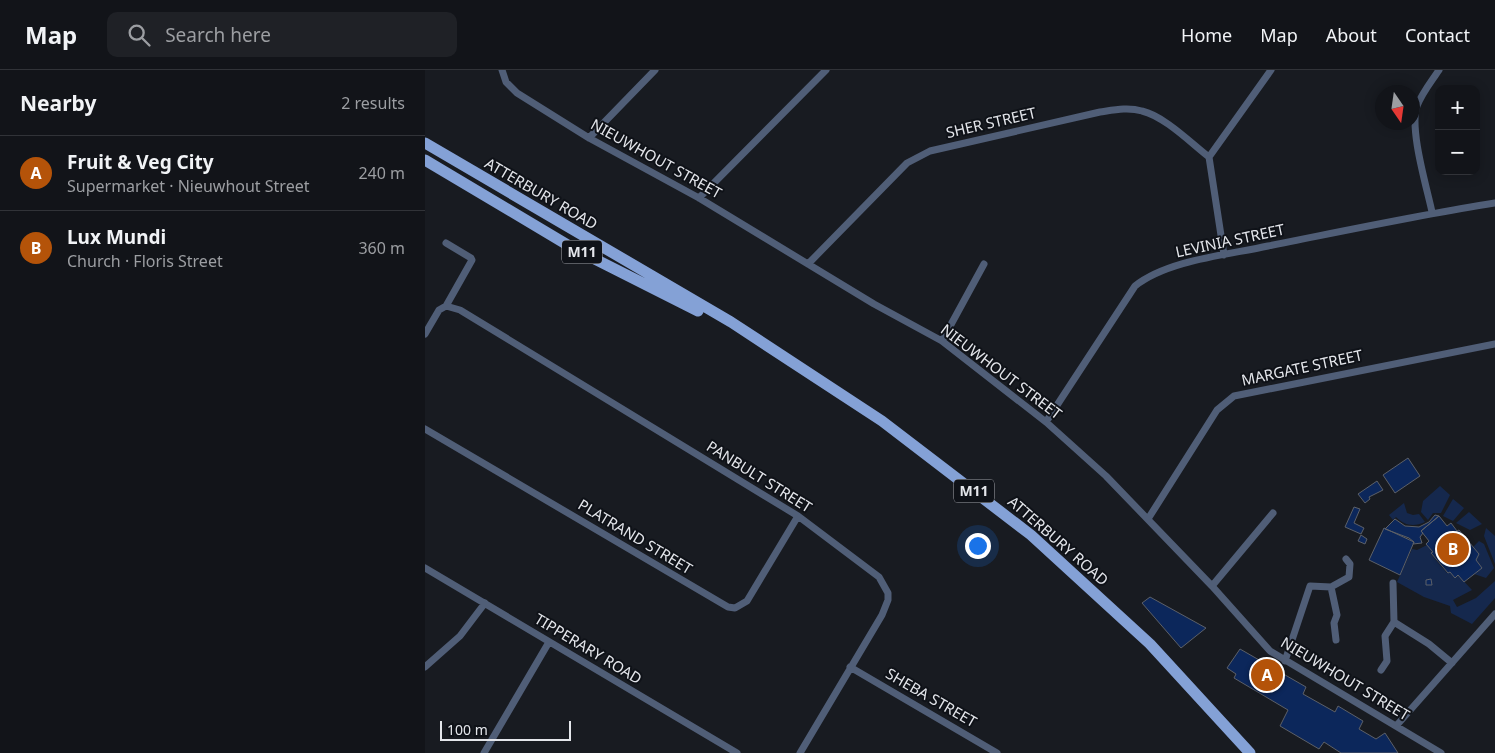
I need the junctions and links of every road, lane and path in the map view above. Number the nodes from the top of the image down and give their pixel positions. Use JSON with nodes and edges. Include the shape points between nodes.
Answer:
{"nodes":[{"id":1,"x":503,"y":70,"type":"edge"},
{"id":2,"x":655,"y":70,"type":"edge"},
{"id":3,"x":826,"y":70,"type":"edge"},
{"id":4,"x":1271,"y":70,"type":"edge"},
{"id":5,"x":1439,"y":70,"type":"edge"},
{"id":6,"x":589,"y":138,"type":"junction"},
{"id":7,"x":425,"y":143,"type":"edge"},
{"id":8,"x":1209,"y":157,"type":"junction"},
{"id":9,"x":425,"y":160,"type":"edge"},
{"id":10,"x":699,"y":198,"type":"junction"},
{"id":11,"x":1495,"y":203,"type":"edge"},
{"id":12,"x":1432,"y":212,"type":"junction"},
{"id":13,"x":445,"y":243,"type":"dead end"},
{"id":14,"x":1225,"y":256,"type":"junction"},
{"id":15,"x":808,"y":264,"type":"junction"},
{"id":16,"x":984,"y":264,"type":"dead end"},
{"id":17,"x":446,"y":306,"type":"junction"},
{"id":18,"x":745,"y":333,"type":"junction"},
{"id":19,"x":425,"y":334,"type":"edge"},
{"id":20,"x":941,"y":341,"type":"junction"},
{"id":21,"x":1495,"y":344,"type":"edge"},
{"id":22,"x":1045,"y":422,"type":"junction"},
{"id":23,"x":425,"y":429,"type":"edge"},
{"id":24,"x":1273,"y":514,"type":"dead end"},
{"id":25,"x":798,"y":516,"type":"junction"},
{"id":26,"x":1148,"y":519,"type":"junction"},
{"id":27,"x":1346,"y":560,"type":"dead end"},
{"id":28,"x":425,"y":568,"type":"edge"},
{"id":29,"x":1393,"y":583,"type":"dead end"},
{"id":30,"x":1212,"y":586,"type":"junction"},
{"id":31,"x":1331,"y":587,"type":"junction"},
{"id":32,"x":485,"y":603,"type":"junction"},
{"id":33,"x":1495,"y":614,"type":"edge"},
{"id":34,"x":1394,"y":622,"type":"junction"},
{"id":35,"x":1336,"y":640,"type":"dead end"},
{"id":36,"x":549,"y":642,"type":"junction"},
{"id":37,"x":1285,"y":661,"type":"junction"},
{"id":38,"x":1452,"y":663,"type":"junction"},
{"id":39,"x":425,"y":666,"type":"edge"},
{"id":40,"x":850,"y":667,"type":"junction"},
{"id":41,"x":1381,"y":670,"type":"dead end"},
{"id":42,"x":1397,"y":725,"type":"junction"},
{"id":43,"x":484,"y":753,"type":"edge"},
{"id":44,"x":737,"y":753,"type":"edge"},
{"id":45,"x":800,"y":753,"type":"edge"},
{"id":46,"x":997,"y":753,"type":"edge"},
{"id":47,"x":1250,"y":753,"type":"edge"},
{"id":48,"x":1441,"y":753,"type":"edge"}],
"edges":[{"from":1,"to":6,"type":"street","name":"NIEUWHOUT STREET","via":[[506,82],[517,93]]},
{"from":2,"to":6,"type":"street"},
{"from":3,"to":10,"type":"street"},
{"from":4,"to":8,"type":"street"},
{"from":5,"to":12,"type":"street","via":[[1417,107],[1415,123]]},
{"from":6,"to":10,"type":"street","name":"NIEUWHOUT STREET"},
{"from":7,"to":18,"type":"main road","name":"ATTERBURY ROAD","number":"M11"},
{"from":8,"to":14,"type":"street"},
{"from":8,"to":15,"type":"street","name":"SHER STREET","via":[[1155,116],[1142,110],[1127,109],[1100,112],[930,152],[907,163]]},
{"from":9,"to":18,"type":"main road","name":"ATTERBURY ROAD","number":"M11","via":[[571,247],[727,327]]},
{"from":10,"to":15,"type":"street","name":"NIEUWHOUT STREET"},
{"from":11,"to":12,"type":"street","name":"LEVINIA STREET"},
{"from":12,"to":14,"type":"street","name":"LEVINIA STREET"},
{"from":13,"to":17,"type":"street","via":[[472,260]]},
{"from":14,"to":22,"type":"street","name":"LEVINIA STREET","via":[[1159,271],[1135,286]]},
{"from":15,"to":20,"type":"street","name":"NIEUWHOUT STREET"},
{"from":16,"to":20,"type":"street"},
{"from":17,"to":19,"type":"street","via":[[439,310]]},
{"from":17,"to":25,"type":"street","name":"PANBULT STREET","via":[[459,310]]},
{"from":18,"to":47,"type":"main road","name":"ATTERBURY ROAD","number":"M11","via":[[882,421],[1031,535],[1150,644]]},
{"from":20,"to":22,"type":"street","name":"NIEUWHOUT STREET"},
{"from":21,"to":26,"type":"street","name":"MARGATE STREET","via":[[1234,396],[1217,410]]},
{"from":22,"to":26,"type":"street","name":"NIEUWHOUT STREET","via":[[1106,476]]},
{"from":23,"to":25,"type":"street","name":"PLATRAND STREET","via":[[728,607],[735,608],[747,601]]},
{"from":24,"to":30,"type":"street"},
{"from":25,"to":40,"type":"street","name":"PANBULT STREET","via":[[875,574],[885,586],[888,600],[882,615]]},
{"from":26,"to":30,"type":"street","name":"NIEUWHOUT STREET"},
{"from":27,"to":31,"type":"street","via":[[1350,564],[1349,577]]},
{"from":28,"to":32,"type":"street","name":"TIPPERARY ROAD"},
{"from":29,"to":34,"type":"street"},
{"from":30,"to":37,"type":"street","name":"NIEUWHOUT STREET","via":[[1258,640]]},
{"from":31,"to":35,"type":"street","via":[[1337,615],[1333,623]]},
{"from":31,"to":37,"type":"street","via":[[1310,586]]},
{"from":32,"to":36,"type":"street","name":"TIPPERARY ROAD"},
{"from":32,"to":39,"type":"street","via":[[460,636]]},
{"from":33,"to":38,"type":"street"},
{"from":34,"to":38,"type":"street"},
{"from":34,"to":41,"type":"street","via":[[1385,636],[1387,661]]},
{"from":36,"to":43,"type":"street"},
{"from":36,"to":44,"type":"street","name":"TIPPERARY ROAD"},
{"from":37,"to":42,"type":"street","name":"NIEUWHOUT STREET"},
{"from":38,"to":42,"type":"street"},
{"from":40,"to":45,"type":"street","name":"PANBULT STREET"},
{"from":40,"to":46,"type":"street","name":"SHEBA STREET"},
{"from":42,"to":48,"type":"street","name":"NIEUWHOUT STREET"}]}
